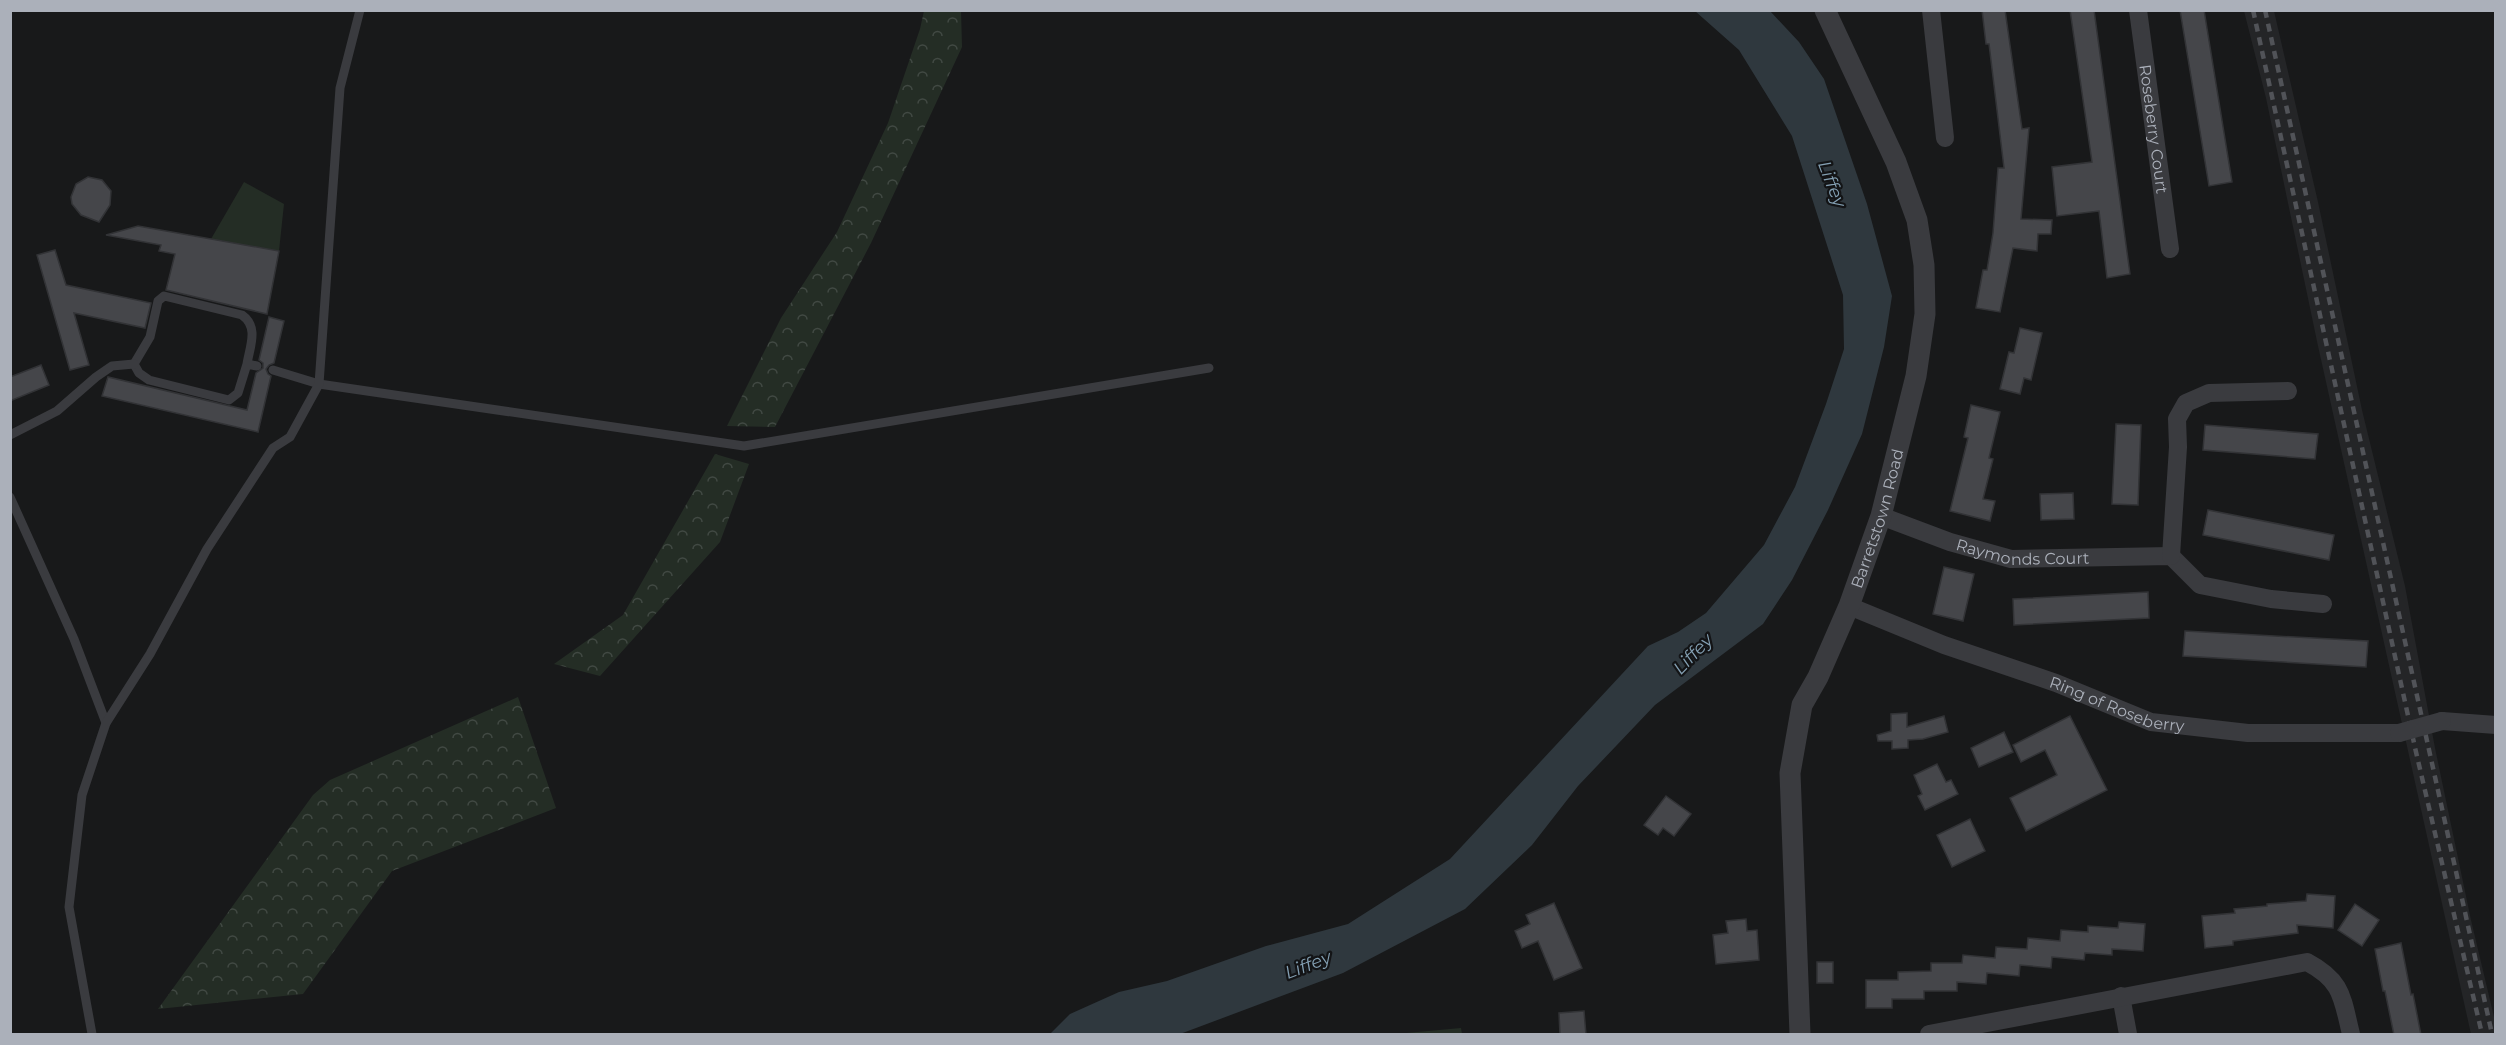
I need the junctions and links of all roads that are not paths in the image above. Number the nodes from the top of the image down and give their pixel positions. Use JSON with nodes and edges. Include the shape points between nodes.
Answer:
{"nodes":[{"id":1,"x":360,"y":10,"type":"edge"},
{"id":2,"x":1825,"y":10,"type":"edge"},
{"id":3,"x":1931,"y":10,"type":"edge"},
{"id":4,"x":2138,"y":10,"type":"edge"},
{"id":5,"x":1945,"y":138,"type":"dead end"},
{"id":6,"x":2170,"y":249,"type":"dead end"},
{"id":7,"x":134,"y":364,"type":"junction"},
{"id":8,"x":1209,"y":368,"type":"dead end"},
{"id":9,"x":273,"y":370,"type":"dead end"},
{"id":10,"x":319,"y":384,"type":"junction"},
{"id":11,"x":2288,"y":391,"type":"dead end"},
{"id":12,"x":10,"y":435,"type":"edge"},
{"id":13,"x":10,"y":497,"type":"edge"},
{"id":14,"x":1881,"y":516,"type":"junction"},
{"id":15,"x":2171,"y":556,"type":"junction"},
{"id":16,"x":2324,"y":604,"type":"dead end"},
{"id":17,"x":1849,"y":606,"type":"junction"},
{"id":18,"x":106,"y":723,"type":"junction"},
{"id":19,"x":2496,"y":725,"type":"edge"},
{"id":20,"x":2121,"y":996,"type":"junction"},
{"id":21,"x":92,"y":1035,"type":"edge"},
{"id":22,"x":1800,"y":1035,"type":"edge"},
{"id":23,"x":1929,"y":1035,"type":"edge"},
{"id":24,"x":2128,"y":1035,"type":"edge"},
{"id":25,"x":2351,"y":1035,"type":"edge"}],
"edges":[{"from":1,"to":10,"type":"lane","via":[[340,88]]},
{"from":2,"to":14,"type":"street","name":"Barretstown Road","via":[[1896,162],[1917,220],[1924,265],[1925,314],[1916,376]]},
{"from":3,"to":5,"type":"street"},
{"from":4,"to":6,"type":"street","name":"Roseberry Court"},
{"from":7,"to":7,"type":"lane","via":[[150,337],[158,301],[164,296],[242,315],[253,327],[252,365],[238,393],[229,400],[149,380]]},
{"from":7,"to":12,"type":"lane","via":[[112,366],[57,411]]},
{"from":8,"to":10,"type":"lane","via":[[744,446]]},
{"from":9,"to":10,"type":"lane"},
{"from":10,"to":18,"type":"lane","via":[[290,437],[273,448],[207,549],[150,654]]},
{"from":11,"to":15,"type":"street","via":[[2209,393],[2186,403],[2177,419]]},
{"from":13,"to":18,"type":"lane","via":[[74,639]]},
{"from":14,"to":15,"type":"street","name":"Raymonds Court","via":[[1950,542],[2011,559]]},
{"from":14,"to":17,"type":"street","name":"Barretstown Road"},
{"from":15,"to":16,"type":"street","via":[[2200,585],[2271,599]]},
{"from":17,"to":19,"type":"street","name":"Ring of Roseberry","bridge":true,"via":[[2151,722],[2248,733],[2399,733],[2442,721]]},
{"from":17,"to":22,"type":"street","name":"Barretstown Road","via":[[1802,705],[1790,773]]},
{"from":18,"to":21,"type":"lane","via":[[82,795],[69,907]]},
{"from":20,"to":23,"type":"street"},
{"from":20,"to":24,"type":"street"},
{"from":20,"to":25,"type":"street","via":[[2307,962],[2324,971],[2340,990]]}]}
